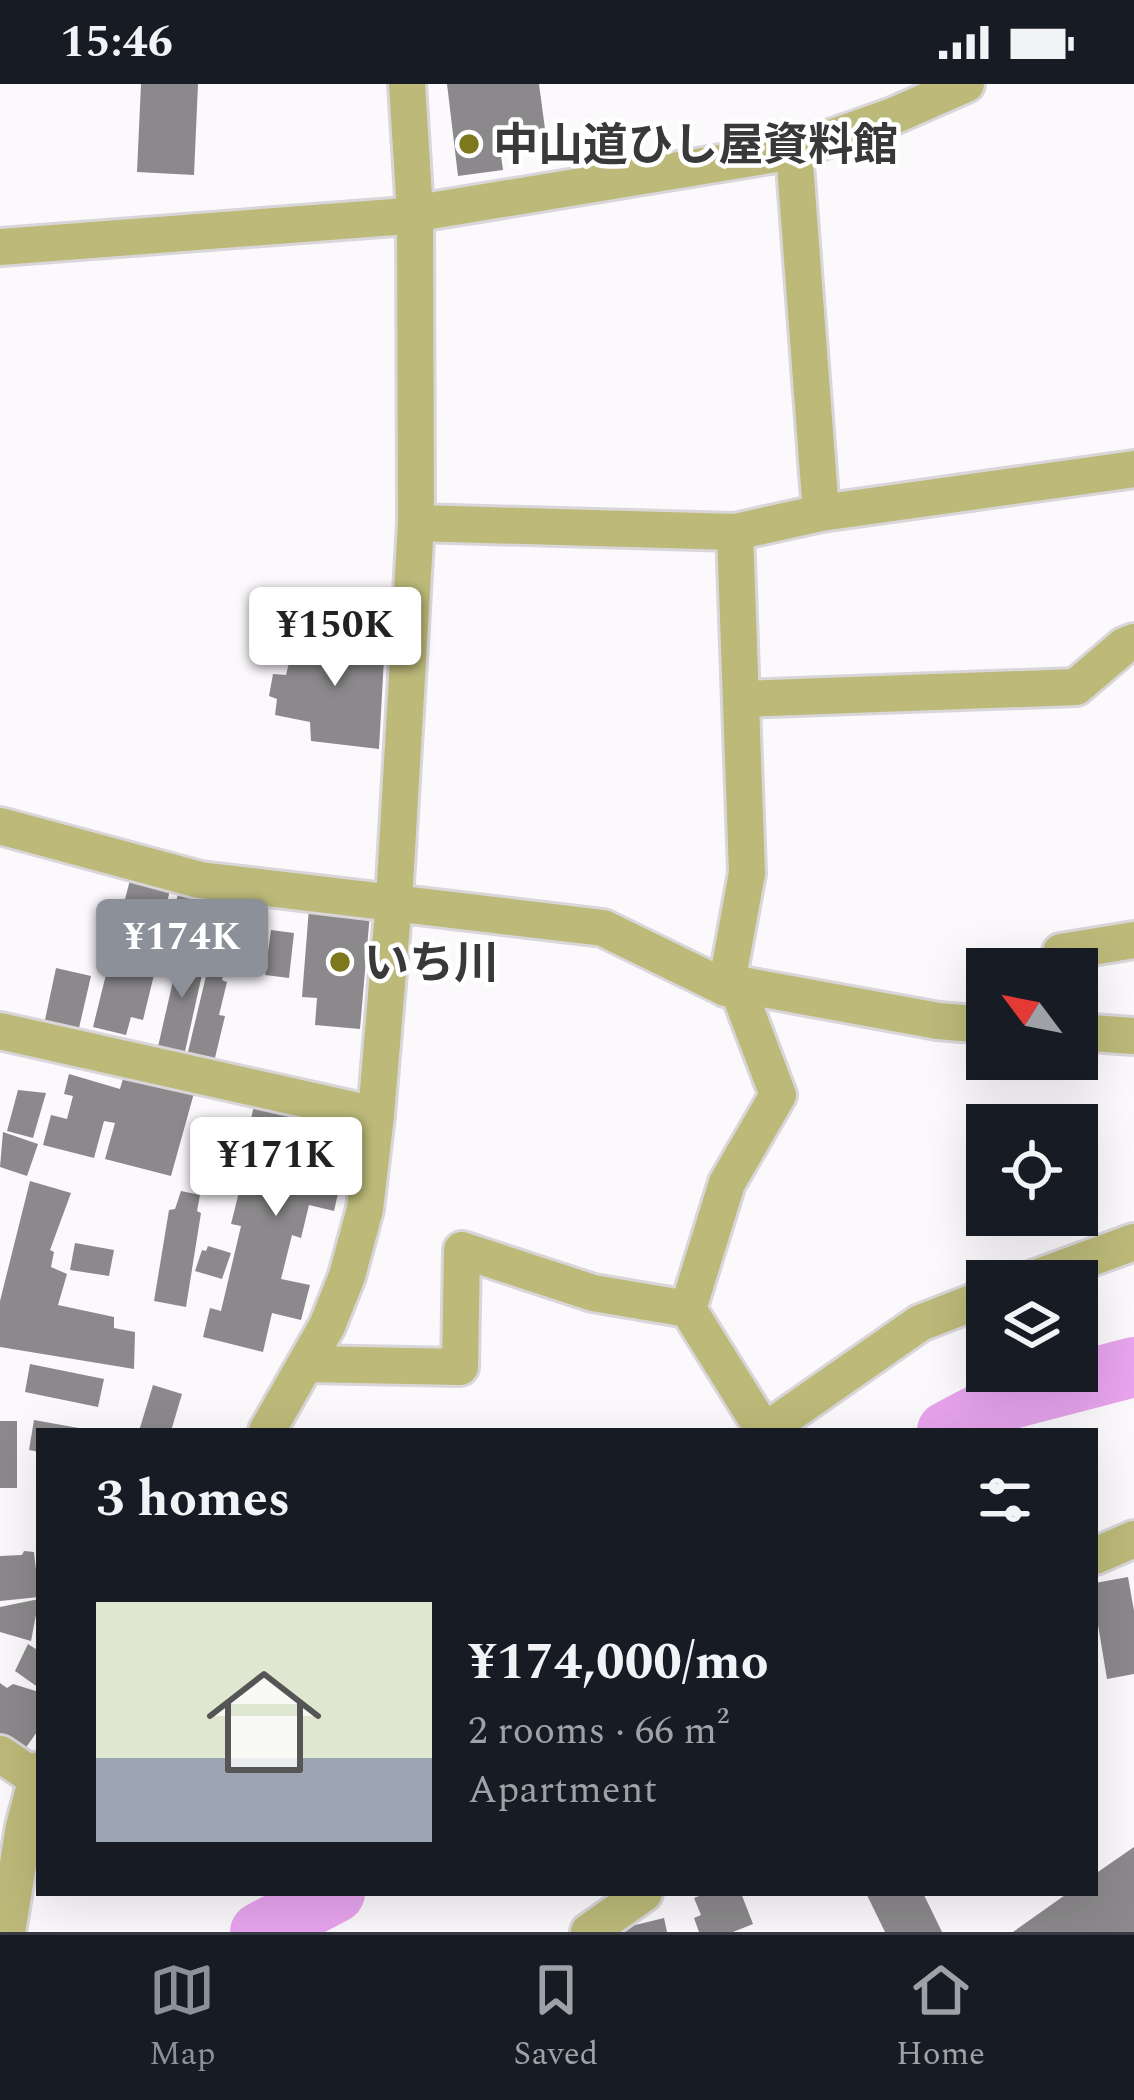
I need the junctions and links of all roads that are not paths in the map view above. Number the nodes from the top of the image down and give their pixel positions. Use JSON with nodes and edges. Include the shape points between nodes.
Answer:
{"nodes":[{"id":1,"x":407,"y":84,"type":"edge"},
{"id":2,"x":966,"y":84,"type":"edge"},
{"id":3,"x":892,"y":100,"type":"edge"},
{"id":4,"x":794,"y":151,"type":"junction"},
{"id":5,"x":415,"y":213,"type":"junction"},
{"id":6,"x":0,"y":247,"type":"edge"},
{"id":7,"x":1134,"y":469,"type":"edge"},
{"id":8,"x":821,"y":513,"type":"junction"},
{"id":9,"x":416,"y":523,"type":"junction"},
{"id":10,"x":735,"y":532,"type":"junction"},
{"id":11,"x":1134,"y":642,"type":"edge"},
{"id":12,"x":744,"y":699,"type":"junction"},
{"id":13,"x":0,"y":826,"type":"edge"},
{"id":14,"x":394,"y":900,"type":"junction"},
{"id":15,"x":1134,"y":940,"type":"edge"},
{"id":16,"x":1085,"y":948,"type":"edge"},
{"id":17,"x":731,"y":986,"type":"junction"},
{"id":18,"x":966,"y":1023,"type":"edge"},
{"id":19,"x":0,"y":1030,"type":"edge"},
{"id":20,"x":1098,"y":1033,"type":"edge"},
{"id":21,"x":1134,"y":1036,"type":"edge"},
{"id":22,"x":376,"y":1115,"type":"junction"},
{"id":23,"x":1134,"y":1242,"type":"edge"},
{"id":24,"x":1085,"y":1260,"type":"edge"},
{"id":25,"x":966,"y":1305,"type":"edge"},
{"id":26,"x":688,"y":1310,"type":"junction"},
{"id":27,"x":307,"y":1364,"type":"junction"},
{"id":28,"x":284,"y":1425,"type":"edge"},
{"id":29,"x":762,"y":1428,"type":"edge"},
{"id":30,"x":768,"y":1428,"type":"edge"},
{"id":31,"x":1134,"y":1539,"type":"edge"},
{"id":32,"x":1098,"y":1555,"type":"edge"},
{"id":33,"x":0,"y":1754,"type":"edge"},
{"id":34,"x":36,"y":1772,"type":"edge"},
{"id":35,"x":36,"y":1776,"type":"edge"},
{"id":36,"x":21,"y":1828,"type":"edge"},
{"id":37,"x":640,"y":1896,"type":"edge"},
{"id":38,"x":8,"y":1932,"type":"edge"},
{"id":39,"x":589,"y":1932,"type":"edge"}],
"edges":[{"from":1,"to":5,"type":"street"},
{"from":2,"to":3,"type":"street"},
{"from":3,"to":4,"type":"street"},
{"from":4,"to":5,"type":"street"},
{"from":4,"to":8,"type":"street"},
{"from":5,"to":6,"type":"street"},
{"from":5,"to":9,"type":"street"},
{"from":7,"to":8,"type":"street"},
{"from":8,"to":10,"type":"street"},
{"from":9,"to":10,"type":"street"},
{"from":9,"to":14,"type":"street"},
{"from":10,"to":12,"type":"street"},
{"from":11,"to":12,"type":"street","via":[[1076,687]]},
{"from":12,"to":17,"type":"street","via":[[747,873]]},
{"from":13,"to":14,"type":"street","via":[[200,880]]},
{"from":14,"to":17,"type":"street","via":[[603,928]]},
{"from":14,"to":22,"type":"street"},
{"from":15,"to":16,"type":"street"},
{"from":17,"to":18,"type":"street"},
{"from":17,"to":26,"type":"street","via":[[778,1095],[727,1184]]},
{"from":19,"to":22,"type":"street"},
{"from":20,"to":21,"type":"street"},
{"from":22,"to":27,"type":"street","via":[[347,1276]]},
{"from":23,"to":24,"type":"street"},
{"from":25,"to":30,"type":"street","via":[[920,1323]]},
{"from":26,"to":27,"type":"street","via":[[592,1293],[462,1250],[460,1367]]},
{"from":26,"to":29,"type":"street"},
{"from":27,"to":28,"type":"street"},
{"from":31,"to":32,"type":"street"},
{"from":33,"to":34,"type":"street"},
{"from":35,"to":36,"type":"street"},
{"from":36,"to":38,"type":"street"},
{"from":37,"to":39,"type":"street"}]}
